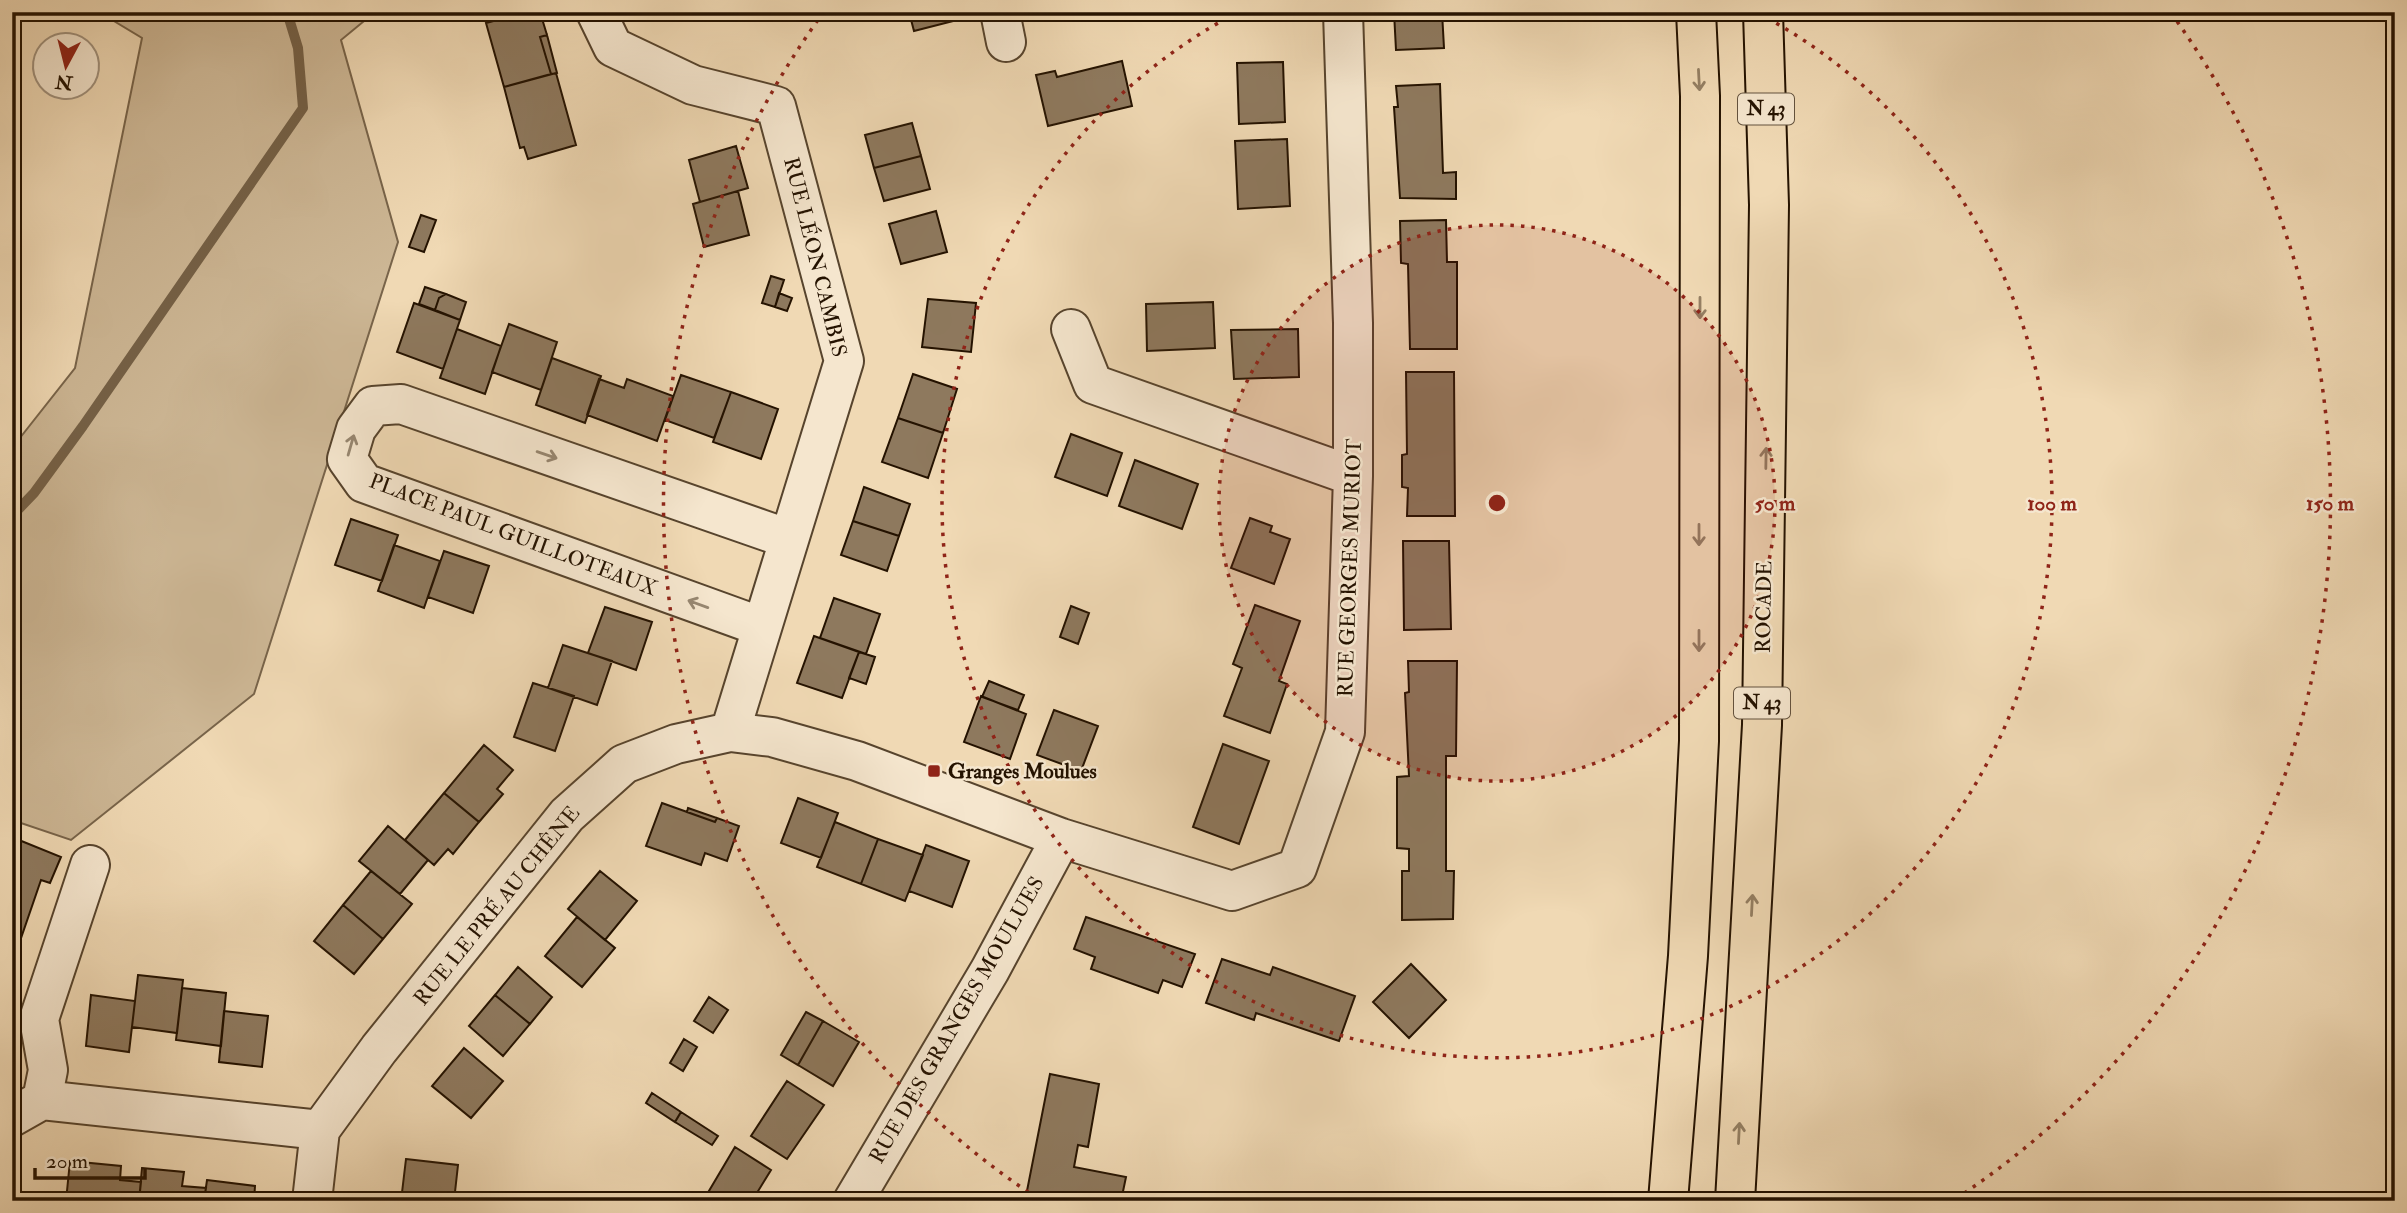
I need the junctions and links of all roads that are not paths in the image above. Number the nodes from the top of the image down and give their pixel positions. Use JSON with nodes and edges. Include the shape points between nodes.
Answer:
{"nodes":[{"id":1,"x":596,"y":12,"type":"edge"},
{"id":2,"x":1343,"y":12,"type":"edge"},
{"id":3,"x":1696,"y":12,"type":"edge"},
{"id":4,"x":1763,"y":12,"type":"edge"},
{"id":5,"x":1071,"y":329,"type":"dead end"},
{"id":6,"x":1353,"y":476,"type":"junction"},
{"id":7,"x":789,"y":539,"type":"junction"},
{"id":8,"x":762,"y":627,"type":"junction"},
{"id":9,"x":730,"y":732,"type":"junction"},
{"id":10,"x":1061,"y":838,"type":"junction"},
{"id":11,"x":90,"y":865,"type":"dead end"},
{"id":12,"x":1688,"y":956,"type":"junction"},
{"id":13,"x":27,"y":1108,"type":"edge"},
{"id":14,"x":320,"y":1130,"type":"junction"},
{"id":15,"x":312,"y":1201,"type":"edge"},
{"id":16,"x":853,"y":1201,"type":"edge"},
{"id":17,"x":1652,"y":1201,"type":"edge"},
{"id":18,"x":1668,"y":1201,"type":"edge"},
{"id":19,"x":1735,"y":1201,"type":"edge"}],
"edges":[{"from":1,"to":7,"type":"street","name":"RUE LÉON CAMBIS","via":[[613,47],[693,85],[776,106],[844,361]]},
{"from":2,"to":6,"type":"street","name":"RUE GEORGES MURIOT"},
{"from":3,"to":12,"type":"highway","one_way":true,"via":[[1700,96],[1699,740]]},
{"from":19,"to":4,"type":"highway","name":"ROCADE","number":"N 43","one_way":true,"via":[[1762,724],[1769,205]]},
{"from":5,"to":6,"type":"street","via":[[1093,384]]},
{"from":6,"to":10,"type":"street","name":"RUE GEORGES MURIOT","via":[[1345,732],[1297,868],[1232,891]]},
{"from":7,"to":8,"type":"street","name":"RUE LÉON CAMBIS"},
{"from":8,"to":7,"type":"street","name":"PLACE PAUL GUILLOTEAUX","one_way":true,"via":[[364,483],[347,459],[356,429],[373,406],[401,404]]},
{"from":8,"to":9,"type":"street","name":"RUE LÉON CAMBIS"},
{"from":9,"to":10,"type":"street","name":"RUE LE PRÉ AU CHÊNE","via":[[772,737],[857,761]]},
{"from":9,"to":14,"type":"street","name":"RUE LE PRÉ AU CHÊNE","via":[[676,744],[624,764],[566,815]]},
{"from":10,"to":16,"type":"street","name":"RUE DES GRANGES MOULUES","via":[[990,970]]},
{"from":11,"to":13,"type":"street","via":[[39,1019],[48,1070]]},
{"from":12,"to":17,"type":"highway"},
{"from":12,"to":18,"type":"highway"},
{"from":13,"to":14,"type":"street"},
{"from":14,"to":15,"type":"street","name":"RUE LE PRÉ AU CHÊNE"}]}
